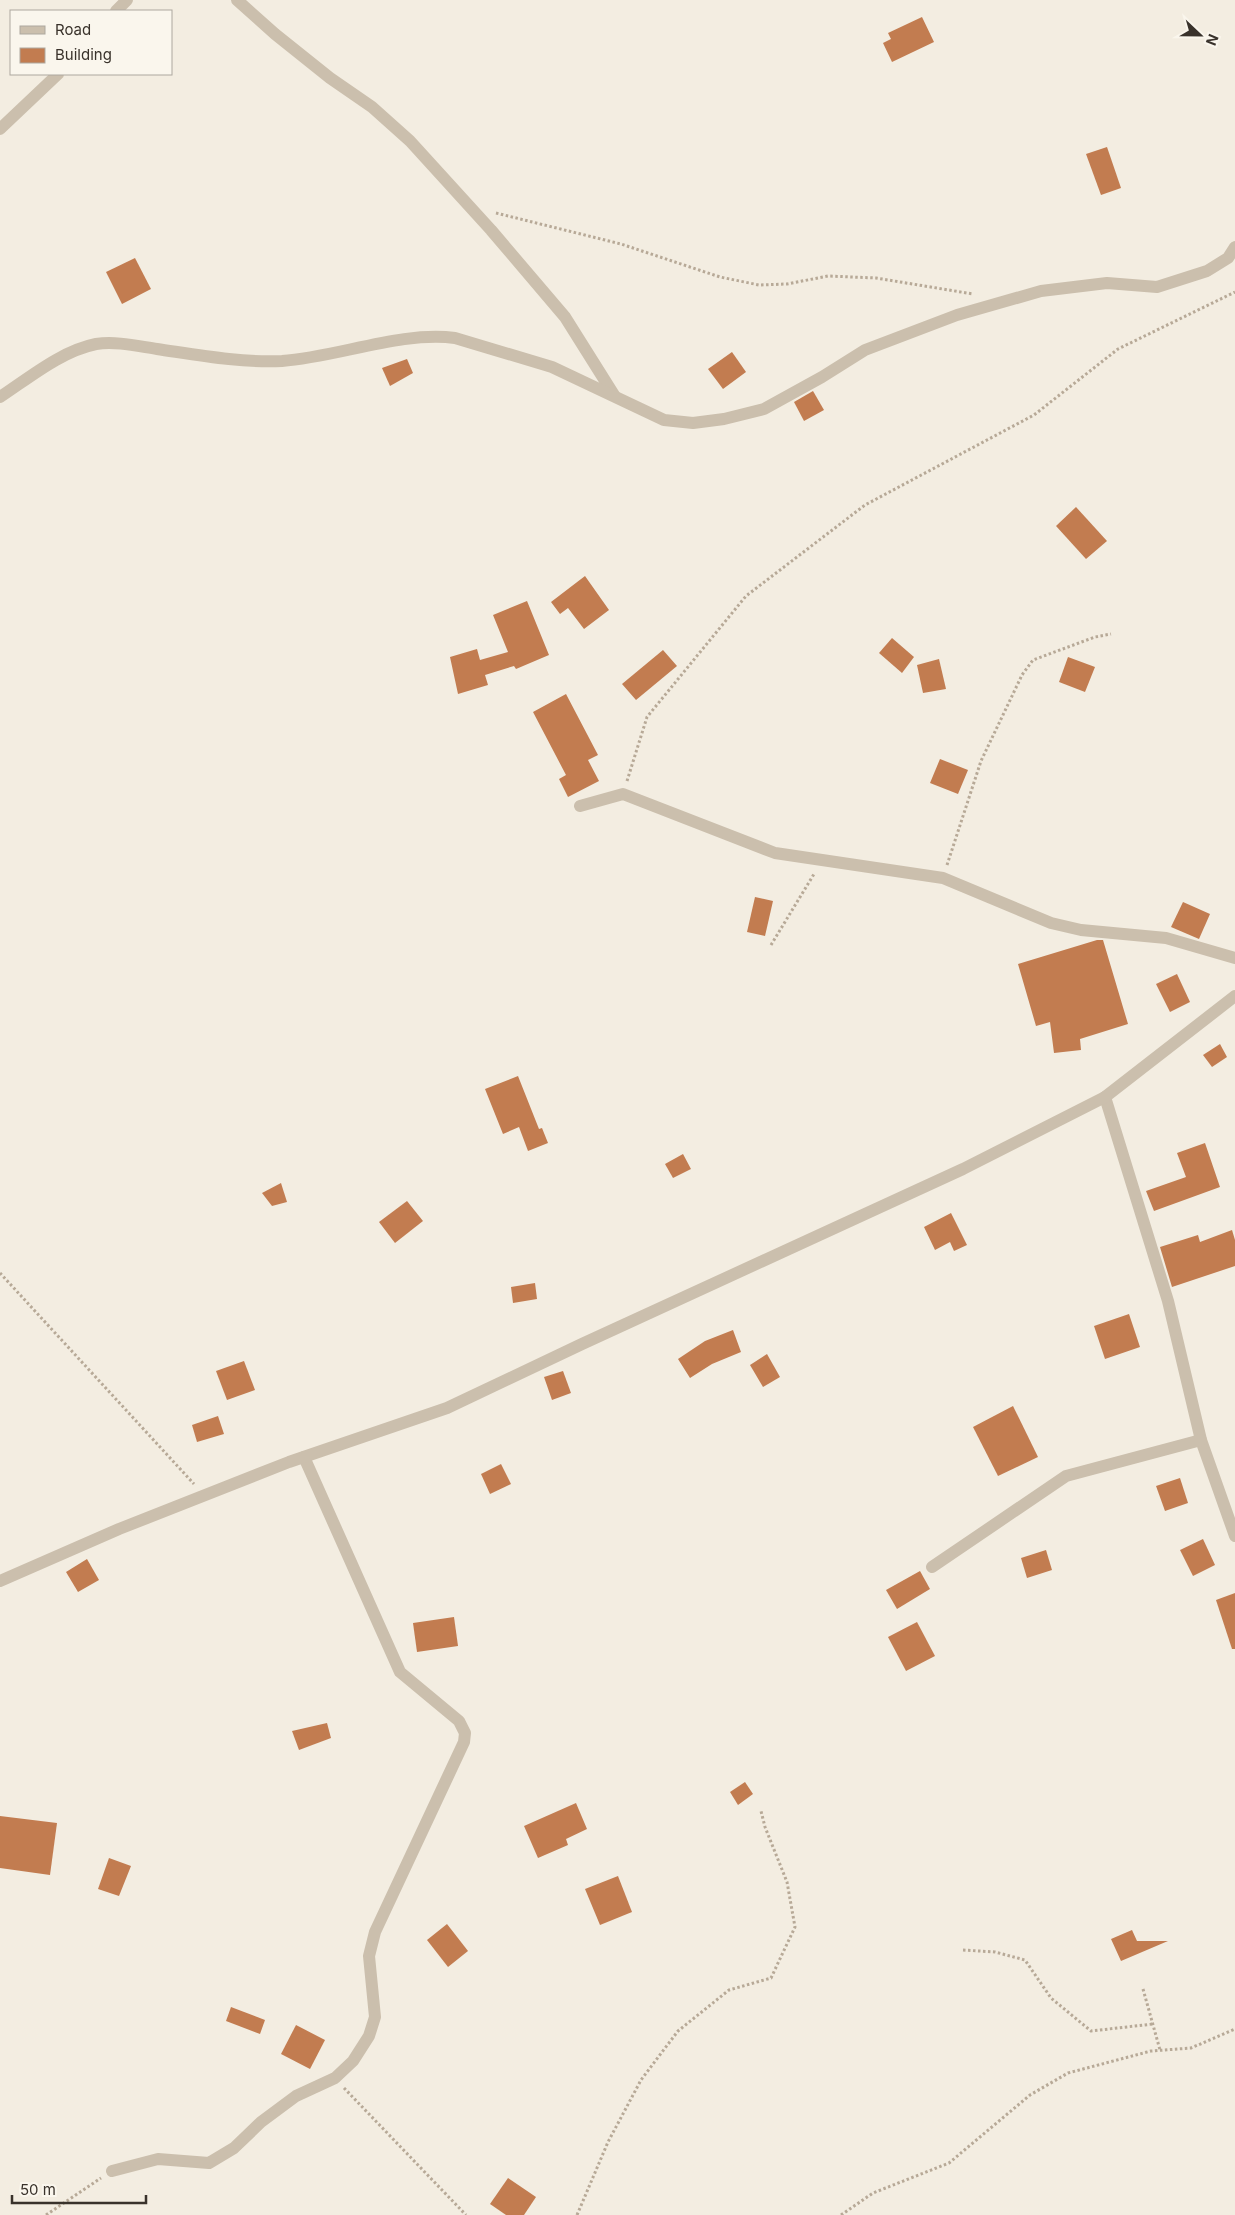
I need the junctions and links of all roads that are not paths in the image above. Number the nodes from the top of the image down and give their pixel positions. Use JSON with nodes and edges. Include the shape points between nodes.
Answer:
{"nodes":[{"id":1,"x":127,"y":0,"type":"edge"},
{"id":2,"x":237,"y":0,"type":"edge"},
{"id":3,"x":117,"y":10,"type":"edge"},
{"id":4,"x":57,"y":75,"type":"edge"},
{"id":5,"x":0,"y":130,"type":"edge"},
{"id":6,"x":1235,"y":247,"type":"edge"},
{"id":7,"x":614,"y":395,"type":"junction"},
{"id":8,"x":0,"y":397,"type":"edge"},
{"id":9,"x":580,"y":806,"type":"dead end"},
{"id":10,"x":1235,"y":958,"type":"edge"},
{"id":11,"x":1235,"y":996,"type":"edge"},
{"id":12,"x":1105,"y":1097,"type":"junction"},
{"id":13,"x":1201,"y":1440,"type":"junction"},
{"id":14,"x":304,"y":1457,"type":"junction"},
{"id":15,"x":1235,"y":1536,"type":"edge"},
{"id":16,"x":932,"y":1567,"type":"dead end"},
{"id":17,"x":0,"y":1581,"type":"edge"},
{"id":18,"x":112,"y":2171,"type":"road end"}],
"edges":[{"from":1,"to":3,"type":"street"},
{"from":2,"to":7,"type":"street","via":[[410,141],[565,316]]},
{"from":4,"to":5,"type":"street"},
{"from":6,"to":7,"type":"street","via":[[1228,258],[1207,271],[1157,287],[1107,283],[1041,291],[956,314],[865,350],[764,410],[724,419],[678,422],[664,420]]},
{"from":7,"to":8,"type":"street","via":[[552,367],[438,335],[281,361],[96,344],[64,356]]},
{"from":9,"to":10,"type":"street","via":[[623,794],[775,853],[943,878],[1051,923],[1081,930],[1166,938]]},
{"from":11,"to":12,"type":"street"},
{"from":12,"to":13,"type":"street","via":[[1168,1300]]},
{"from":12,"to":14,"type":"street","via":[[963,1169],[447,1408]]},
{"from":13,"to":15,"type":"street"},
{"from":13,"to":16,"type":"street","via":[[1066,1476]]},
{"from":14,"to":17,"type":"street","via":[[119,1529]]},
{"from":14,"to":18,"type":"street","via":[[400,1672],[459,1721],[465,1733],[464,1742],[375,1932],[369,1956],[375,2017],[369,2036],[353,2061],[335,2078],[296,2096],[261,2122],[234,2148],[209,2163],[158,2159]]}]}
